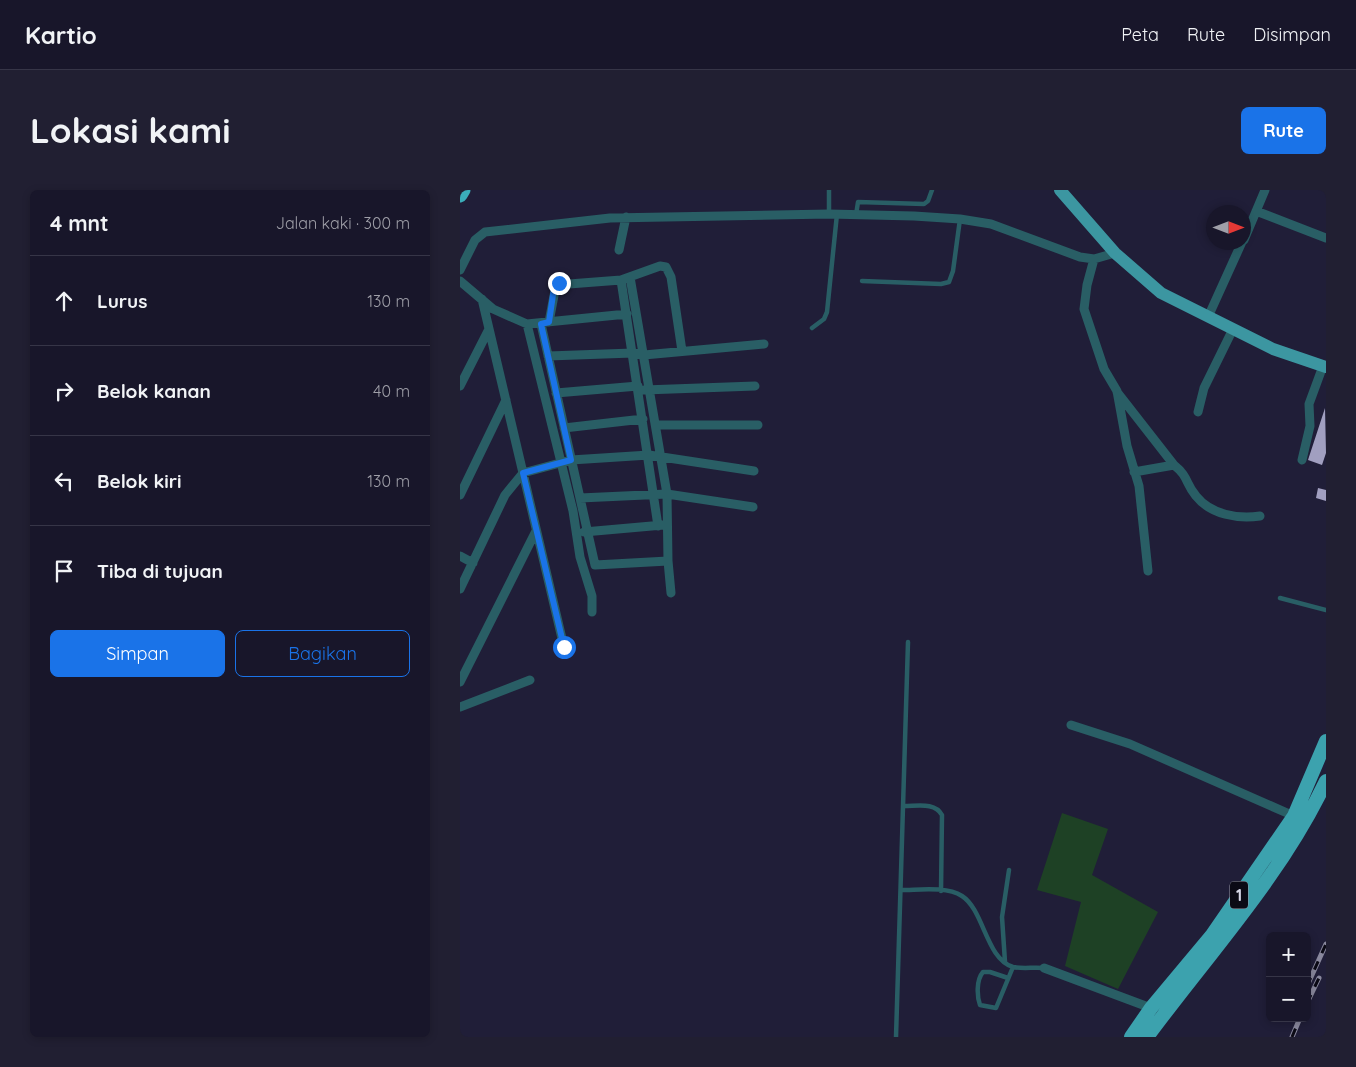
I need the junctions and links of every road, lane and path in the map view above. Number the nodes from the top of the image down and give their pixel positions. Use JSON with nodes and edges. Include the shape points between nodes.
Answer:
{"nodes":[{"id":1,"x":463,"y":190,"type":"edge"},
{"id":2,"x":829,"y":190,"type":"edge"},
{"id":3,"x":932,"y":190,"type":"edge"},
{"id":4,"x":1060,"y":190,"type":"edge"},
{"id":5,"x":1265,"y":190,"type":"edge"},
{"id":6,"x":460,"y":195,"type":"edge"},
{"id":7,"x":1256,"y":211,"type":"junction"},
{"id":8,"x":833,"y":214,"type":"junction"},
{"id":9,"x":856,"y":215,"type":"junction"},
{"id":10,"x":626,"y":217,"type":"junction"},
{"id":11,"x":960,"y":219,"type":"junction"},
{"id":12,"x":1251,"y":223,"type":"edge"},
{"id":13,"x":1326,"y":238,"type":"edge"},
{"id":14,"x":618,"y":250,"type":"dead end"},
{"id":15,"x":1239,"y":250,"type":"edge"},
{"id":16,"x":1115,"y":253,"type":"junction"},
{"id":17,"x":1094,"y":259,"type":"junction"},
{"id":18,"x":460,"y":270,"type":"edge"},
{"id":19,"x":625,"y":279,"type":"junction"},
{"id":20,"x":460,"y":281,"type":"edge"},
{"id":21,"x":862,"y":281,"type":"dead end"},
{"id":22,"x":482,"y":299,"type":"junction"},
{"id":23,"x":626,"y":314,"type":"junction"},
{"id":24,"x":1208,"y":317,"type":"junction"},
{"id":25,"x":545,"y":323,"type":"junction"},
{"id":26,"x":527,"y":324,"type":"junction"},
{"id":27,"x":812,"y":328,"type":"dead end"},
{"id":28,"x":1233,"y":329,"type":"junction"},
{"id":29,"x":489,"y":330,"type":"junction"},
{"id":30,"x":764,"y":344,"type":"dead end"},
{"id":31,"x":682,"y":351,"type":"junction"},
{"id":32,"x":633,"y":353,"type":"junction"},
{"id":33,"x":644,"y":355,"type":"junction"},
{"id":34,"x":548,"y":356,"type":"junction"},
{"id":35,"x":1324,"y":367,"type":"edge"},
{"id":36,"x":552,"y":374,"type":"junction"},
{"id":37,"x":540,"y":376,"type":"junction"},
{"id":38,"x":460,"y":386,"type":"edge"},
{"id":39,"x":755,"y":386,"type":"dead end"},
{"id":40,"x":638,"y":388,"type":"junction"},
{"id":41,"x":650,"y":389,"type":"junction"},
{"id":42,"x":1117,"y":391,"type":"junction"},
{"id":43,"x":556,"y":393,"type":"junction"},
{"id":44,"x":506,"y":400,"type":"junction"},
{"id":45,"x":1198,"y":412,"type":"dead end"},
{"id":46,"x":643,"y":419,"type":"junction"},
{"id":47,"x":656,"y":425,"type":"junction"},
{"id":48,"x":758,"y":425,"type":"dead end"},
{"id":49,"x":564,"y":428,"type":"junction"},
{"id":50,"x":649,"y":455,"type":"junction"},
{"id":51,"x":661,"y":458,"type":"junction"},
{"id":52,"x":571,"y":460,"type":"junction"},
{"id":53,"x":1302,"y":460,"type":"dead end"},
{"id":54,"x":561,"y":463,"type":"junction"},
{"id":55,"x":1174,"y":465,"type":"junction"},
{"id":56,"x":754,"y":471,"type":"dead end"},
{"id":57,"x":1134,"y":472,"type":"junction"},
{"id":58,"x":523,"y":473,"type":"junction"},
{"id":59,"x":655,"y":494,"type":"junction"},
{"id":60,"x":667,"y":494,"type":"junction"},
{"id":61,"x":460,"y":495,"type":"edge"},
{"id":62,"x":580,"y":498,"type":"junction"},
{"id":63,"x":753,"y":506,"type":"dead end"},
{"id":64,"x":1260,"y":516,"type":"dead end"},
{"id":65,"x":663,"y":525,"type":"junction"},
{"id":66,"x":536,"y":531,"type":"junction"},
{"id":67,"x":587,"y":532,"type":"junction"},
{"id":68,"x":576,"y":533,"type":"junction"},
{"id":69,"x":460,"y":556,"type":"edge"},
{"id":70,"x":668,"y":561,"type":"junction"},
{"id":71,"x":473,"y":563,"type":"junction"},
{"id":72,"x":1148,"y":571,"type":"dead end"},
{"id":73,"x":460,"y":589,"type":"edge"},
{"id":74,"x":671,"y":593,"type":"dead end"},
{"id":75,"x":1280,"y":598,"type":"dead end"},
{"id":76,"x":1326,"y":610,"type":"edge"},
{"id":77,"x":592,"y":612,"type":"dead end"},
{"id":78,"x":908,"y":642,"type":"dead end"},
{"id":79,"x":564,"y":647,"type":"dead end"},
{"id":80,"x":530,"y":680,"type":"dead end"},
{"id":81,"x":460,"y":682,"type":"edge"},
{"id":82,"x":460,"y":707,"type":"edge"},
{"id":83,"x":1071,"y":725,"type":"dead end"},
{"id":84,"x":1326,"y":741,"type":"edge"},
{"id":85,"x":1326,"y":781,"type":"edge"},
{"id":86,"x":904,"y":806,"type":"junction"},
{"id":87,"x":1294,"y":816,"type":"junction"},
{"id":88,"x":1009,"y":870,"type":"dead end"},
{"id":89,"x":901,"y":890,"type":"junction"},
{"id":90,"x":941,"y":891,"type":"junction"},
{"id":91,"x":1005,"y":962,"type":"junction"},
{"id":92,"x":1013,"y":967,"type":"junction"},
{"id":93,"x":1044,"y":968,"type":"joint"},
{"id":94,"x":1008,"y":978,"type":"junction"},
{"id":95,"x":1151,"y":1008,"type":"junction"},
{"id":96,"x":896,"y":1037,"type":"edge"},
{"id":97,"x":1131,"y":1037,"type":"edge"},
{"id":98,"x":1147,"y":1037,"type":"edge"}],
"edges":[{"from":1,"to":6,"type":"highway"},
{"from":2,"to":8,"type":"lane"},
{"from":3,"to":9,"type":"lane","via":[[924,204],[858,202]]},
{"from":4,"to":16,"type":"main road"},
{"from":5,"to":7,"type":"street"},
{"from":7,"to":12,"type":"street"},
{"from":7,"to":13,"type":"street"},
{"from":8,"to":9,"type":"street"},
{"from":8,"to":10,"type":"street"},
{"from":8,"to":27,"type":"lane","via":[[827,312],[824,320]]},
{"from":9,"to":11,"type":"street"},
{"from":10,"to":14,"type":"street"},
{"from":10,"to":18,"type":"street","via":[[485,232],[475,240]]},
{"from":11,"to":17,"type":"street","via":[[991,224],[1063,252]]},
{"from":11,"to":21,"type":"lane","via":[[949,282]]},
{"from":15,"to":24,"type":"street"},
{"from":16,"to":17,"type":"street"},
{"from":16,"to":24,"type":"main road","via":[[1161,293]]},
{"from":17,"to":42,"type":"street","via":[[1084,309],[1102,363]]},
{"from":19,"to":23,"type":"street"},
{"from":19,"to":25,"type":"street","via":[[556,285]]},
{"from":19,"to":31,"type":"street","via":[[660,266],[666,267],[671,277]]},
{"from":19,"to":33,"type":"street"},
{"from":20,"to":22,"type":"street"},
{"from":22,"to":26,"type":"street","via":[[502,315]]},
{"from":22,"to":29,"type":"street"},
{"from":23,"to":25,"type":"street"},
{"from":23,"to":32,"type":"street"},
{"from":24,"to":28,"type":"main road"},
{"from":25,"to":26,"type":"street"},
{"from":25,"to":34,"type":"street"},
{"from":26,"to":37,"type":"street"},
{"from":28,"to":35,"type":"main road","via":[[1273,349]]},
{"from":28,"to":45,"type":"street","via":[[1204,388]]},
{"from":29,"to":38,"type":"street"},
{"from":29,"to":44,"type":"street"},
{"from":30,"to":31,"type":"street"},
{"from":31,"to":33,"type":"street"},
{"from":32,"to":33,"type":"street"},
{"from":32,"to":34,"type":"street"},
{"from":32,"to":40,"type":"street"},
{"from":33,"to":41,"type":"street"},
{"from":34,"to":36,"type":"street"},
{"from":35,"to":53,"type":"street","via":[[1309,404],[1310,426]]},
{"from":36,"to":37,"type":"street"},
{"from":36,"to":43,"type":"street"},
{"from":37,"to":54,"type":"street"},
{"from":39,"to":41,"type":"street"},
{"from":40,"to":41,"type":"street"},
{"from":40,"to":43,"type":"street"},
{"from":40,"to":46,"type":"street"},
{"from":41,"to":47,"type":"street"},
{"from":42,"to":55,"type":"street"},
{"from":42,"to":57,"type":"street","via":[[1120,418]]},
{"from":43,"to":49,"type":"street"},
{"from":44,"to":58,"type":"street"},
{"from":44,"to":61,"type":"street"},
{"from":46,"to":49,"type":"street"},
{"from":46,"to":50,"type":"street"},
{"from":47,"to":48,"type":"street"},
{"from":47,"to":51,"type":"street"},
{"from":49,"to":52,"type":"street"},
{"from":50,"to":51,"type":"street"},
{"from":50,"to":52,"type":"street"},
{"from":50,"to":59,"type":"street"},
{"from":51,"to":56,"type":"street"},
{"from":51,"to":60,"type":"street"},
{"from":52,"to":54,"type":"street"},
{"from":52,"to":62,"type":"street"},
{"from":54,"to":58,"type":"street"},
{"from":54,"to":68,"type":"street"},
{"from":55,"to":57,"type":"street"},
{"from":55,"to":64,"type":"street","via":[[1187,476],[1196,496],[1205,506],[1238,517]]},
{"from":57,"to":72,"type":"street","via":[[1139,486]]},
{"from":58,"to":66,"type":"street"},
{"from":58,"to":71,"type":"street","via":[[505,495]]},
{"from":59,"to":60,"type":"street"},
{"from":59,"to":62,"type":"street"},
{"from":59,"to":65,"type":"street"},
{"from":60,"to":63,"type":"street"},
{"from":60,"to":65,"type":"street"},
{"from":62,"to":67,"type":"street"},
{"from":65,"to":67,"type":"street"},
{"from":65,"to":70,"type":"street"},
{"from":66,"to":79,"type":"street"},
{"from":66,"to":81,"type":"street"},
{"from":67,"to":68,"type":"street"},
{"from":67,"to":70,"type":"street","via":[[595,565]]},
{"from":68,"to":77,"type":"street","via":[[592,596]]},
{"from":69,"to":71,"type":"street"},
{"from":70,"to":74,"type":"street"},
{"from":71,"to":73,"type":"street"},
{"from":75,"to":76,"type":"lane"},
{"from":78,"to":86,"type":"lane"},
{"from":80,"to":82,"type":"street"},
{"from":83,"to":87,"type":"street","via":[[1130,744]]},
{"from":84,"to":87,"type":"highway","number":"1"},
{"from":85,"to":98,"type":"highway","number":"1","via":[[1289,850],[1224,940]]},
{"from":86,"to":89,"type":"lane"},
{"from":86,"to":90,"type":"lane","via":[[930,806],[937,808],[942,815]]},
{"from":87,"to":95,"type":"highway","number":"1","via":[[1212,935]]},
{"from":88,"to":91,"type":"lane","via":[[1002,918]]},
{"from":89,"to":90,"type":"lane"},
{"from":89,"to":96,"type":"lane"},
{"from":90,"to":91,"type":"lane","via":[[953,892],[968,902],[994,951]]},
{"from":91,"to":92,"type":"lane"},
{"from":92,"to":93,"type":"lane"},
{"from":92,"to":94,"type":"lane"},
{"from":93,"to":95,"type":"street"},
{"from":94,"to":94,"type":"lane","via":[[996,1008],[980,1006],[980,975],[986,972]]},
{"from":95,"to":97,"type":"highway","number":"1"}]}
